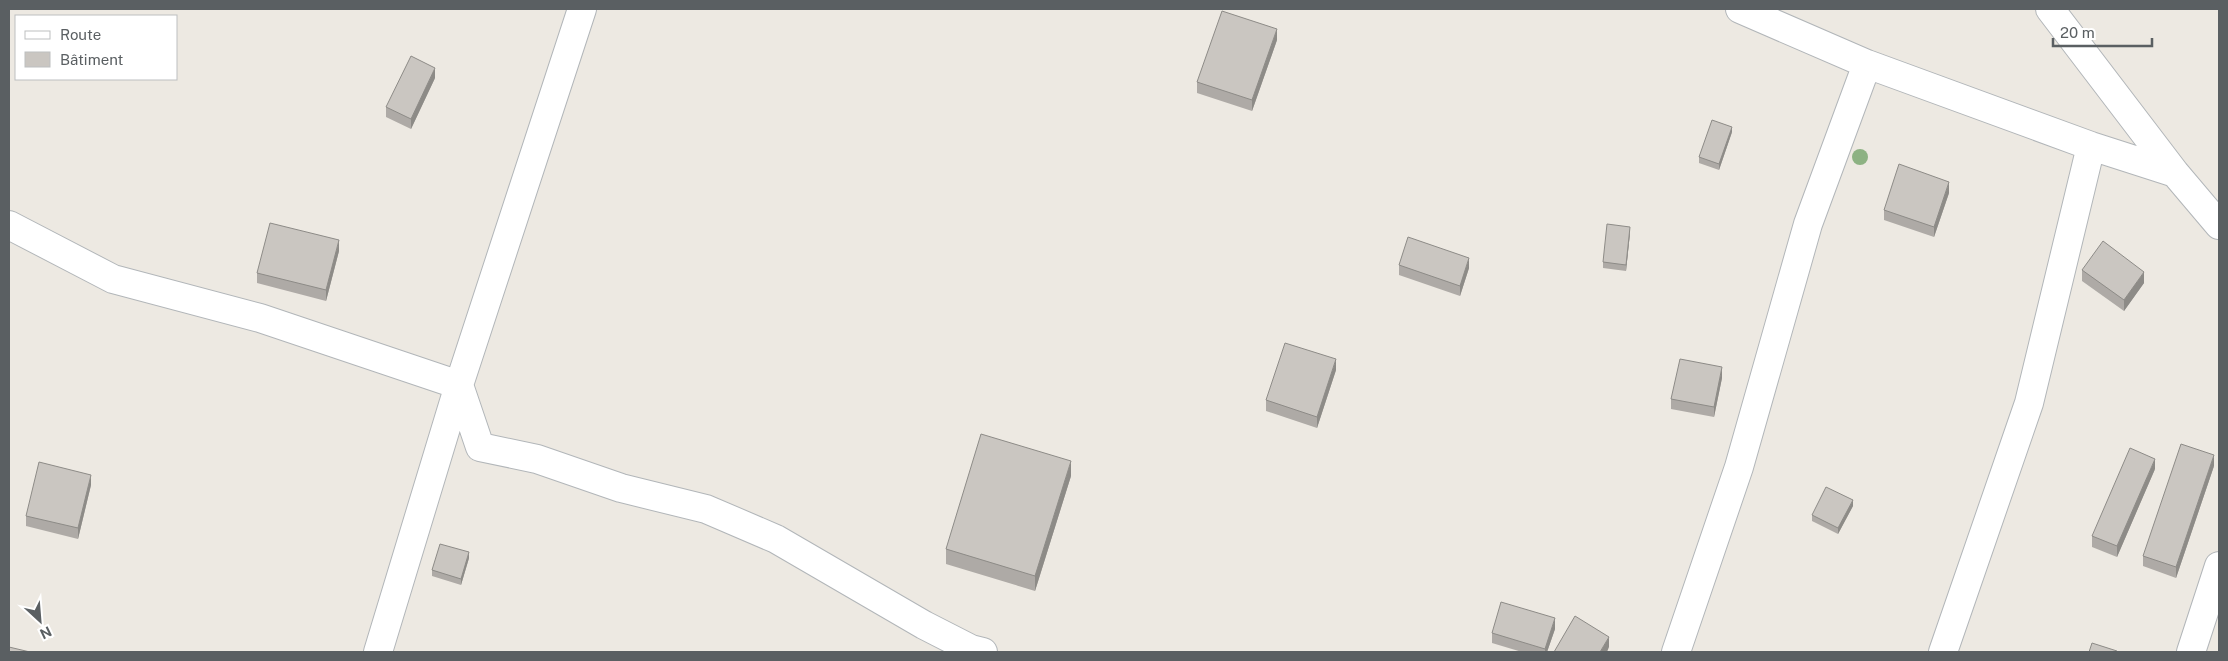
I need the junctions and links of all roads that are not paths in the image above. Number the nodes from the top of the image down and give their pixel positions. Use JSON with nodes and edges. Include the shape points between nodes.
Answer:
{"nodes":[{"id":1,"x":582,"y":9,"type":"edge"},
{"id":2,"x":1740,"y":9,"type":"edge"},
{"id":3,"x":2050,"y":9,"type":"edge"},
{"id":4,"x":1867,"y":64,"type":"junction"},
{"id":5,"x":2091,"y":146,"type":"junction"},
{"id":6,"x":2175,"y":173,"type":"junction"},
{"id":7,"x":9,"y":225,"type":"edge"},
{"id":8,"x":2219,"y":225,"type":"edge"},
{"id":9,"x":460,"y":385,"type":"junction"},
{"id":10,"x":2219,"y":566,"type":"edge"},
{"id":11,"x":378,"y":652,"type":"edge"},
{"id":12,"x":983,"y":652,"type":"edge"},
{"id":13,"x":1676,"y":652,"type":"edge"},
{"id":14,"x":1943,"y":652,"type":"edge"},
{"id":15,"x":2192,"y":652,"type":"edge"}],
"edges":[{"from":1,"to":9,"type":"street"},
{"from":2,"to":4,"type":"street"},
{"from":3,"to":6,"type":"street"},
{"from":4,"to":5,"type":"street"},
{"from":4,"to":13,"type":"street","via":[[1808,224],[1739,467]]},
{"from":5,"to":6,"type":"street"},
{"from":5,"to":14,"type":"street","via":[[2029,402]]},
{"from":6,"to":8,"type":"street"},
{"from":7,"to":9,"type":"street","via":[[113,279],[260,318]]},
{"from":9,"to":11,"type":"street"},
{"from":9,"to":12,"type":"street","via":[[480,447],[537,458],[621,488],[706,509],[776,539],[924,625]]},
{"from":10,"to":15,"type":"street"}]}
